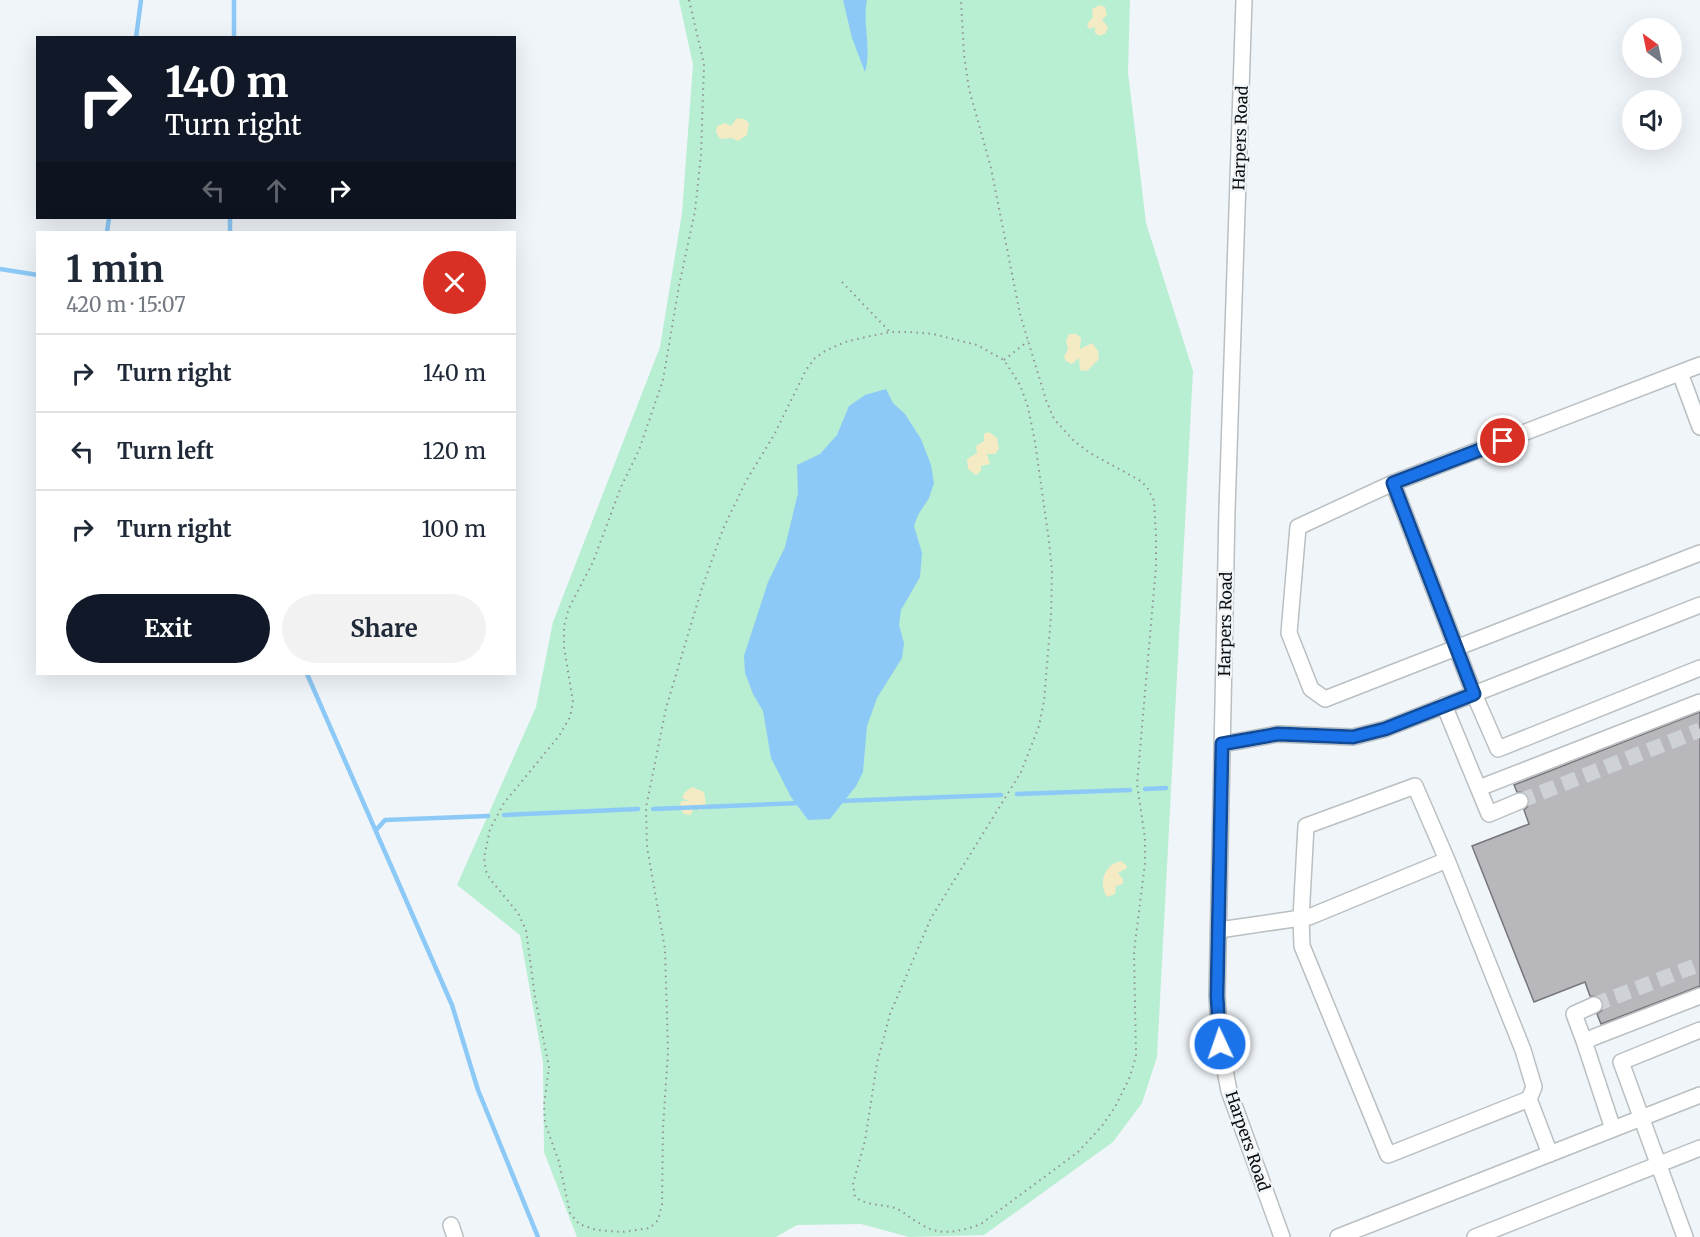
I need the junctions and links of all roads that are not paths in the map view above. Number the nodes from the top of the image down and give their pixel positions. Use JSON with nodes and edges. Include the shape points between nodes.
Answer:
{"nodes":[{"id":1,"x":1244,"y":0,"type":"edge"},
{"id":2,"x":1700,"y":365,"type":"edge"},
{"id":3,"x":1680,"y":373,"type":"junction"},
{"id":4,"x":1700,"y":427,"type":"edge"},
{"id":5,"x":1393,"y":483,"type":"junction"},
{"id":6,"x":1700,"y":553,"type":"edge"},
{"id":7,"x":1700,"y":605,"type":"edge"},
{"id":8,"x":1457,"y":647,"type":"junction"},
{"id":9,"x":1700,"y":668,"type":"edge"},
{"id":10,"x":1474,"y":694,"type":"junction"},
{"id":11,"x":1700,"y":702,"type":"edge"},
{"id":12,"x":1444,"y":705,"type":"junction"},
{"id":13,"x":1222,"y":744,"type":"junction"},
{"id":14,"x":1479,"y":788,"type":"junction"},
{"id":15,"x":1520,"y":801,"type":"tunnel mouth"},
{"id":16,"x":1447,"y":860,"type":"junction"},
{"id":17,"x":1301,"y":918,"type":"junction"},
{"id":18,"x":1219,"y":930,"type":"junction"},
{"id":19,"x":1700,"y":996,"type":"edge"},
{"id":20,"x":1594,"y":1005,"type":"tunnel mouth"},
{"id":21,"x":1700,"y":1030,"type":"edge"},
{"id":22,"x":1584,"y":1041,"type":"junction"},
{"id":23,"x":1700,"y":1095,"type":"edge"},
{"id":24,"x":1529,"y":1099,"type":"junction"},
{"id":25,"x":1640,"y":1118,"type":"junction"},
{"id":26,"x":1613,"y":1129,"type":"junction"},
{"id":27,"x":1700,"y":1148,"type":"edge"},
{"id":28,"x":1550,"y":1154,"type":"junction"},
{"id":29,"x":1658,"y":1165,"type":"junction"},
{"id":30,"x":1282,"y":1237,"type":"edge"},
{"id":31,"x":1338,"y":1237,"type":"edge"},
{"id":32,"x":1475,"y":1237,"type":"edge"},
{"id":33,"x":1685,"y":1237,"type":"edge"}],
"edges":[{"from":1,"to":13,"type":"street","name":"Harpers Road"},
{"from":2,"to":3,"type":"street"},
{"from":3,"to":4,"type":"street"},
{"from":3,"to":5,"type":"street"},
{"from":5,"to":8,"type":"street"},
{"from":5,"to":8,"type":"street","via":[[1298,527],[1289,633],[1311,689],[1325,699]]},
{"from":6,"to":8,"type":"street"},
{"from":7,"to":10,"type":"street"},
{"from":8,"to":10,"type":"street"},
{"from":9,"to":10,"type":"street","via":[[1498,749]]},
{"from":10,"to":12,"type":"street"},
{"from":11,"to":14,"type":"street"},
{"from":12,"to":13,"type":"street","via":[[1385,729],[1353,737],[1278,734]]},
{"from":12,"to":14,"type":"street"},
{"from":13,"to":18,"type":"street","name":"Harpers Road"},
{"from":14,"to":15,"type":"street","via":[[1489,814]]},
{"from":16,"to":17,"type":"street"},
{"from":16,"to":17,"type":"street","via":[[1415,786],[1306,826]]},
{"from":16,"to":24,"type":"street","via":[[1523,1050],[1534,1087]]},
{"from":17,"to":18,"type":"street"},
{"from":17,"to":24,"type":"street","via":[[1302,946],[1388,1155]]},
{"from":18,"to":30,"type":"street","name":"Harpers Road","via":[[1217,996],[1220,1044],[1229,1091]]},
{"from":19,"to":22,"type":"street"},
{"from":20,"to":22,"type":"street","via":[[1574,1014]]},
{"from":21,"to":25,"type":"street","via":[[1621,1062]]},
{"from":22,"to":26,"type":"street"},
{"from":23,"to":25,"type":"street"},
{"from":24,"to":28,"type":"street"},
{"from":25,"to":26,"type":"street"},
{"from":25,"to":29,"type":"street"},
{"from":26,"to":28,"type":"street"},
{"from":27,"to":29,"type":"street"},
{"from":28,"to":31,"type":"street"},
{"from":29,"to":32,"type":"street"},
{"from":29,"to":33,"type":"street"}]}
